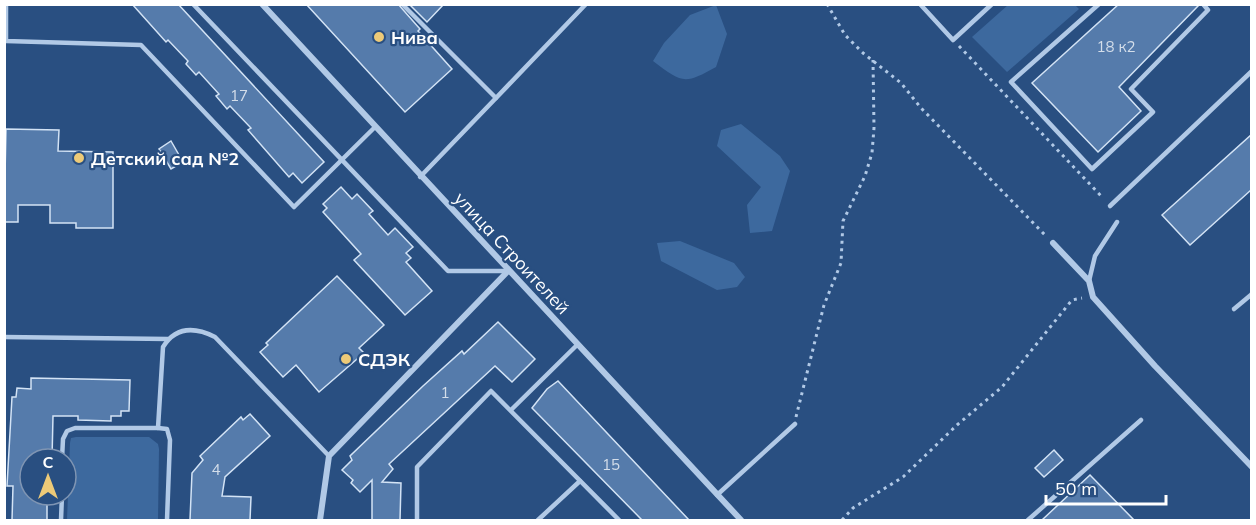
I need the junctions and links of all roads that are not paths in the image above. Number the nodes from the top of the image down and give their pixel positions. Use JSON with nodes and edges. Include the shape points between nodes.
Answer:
{"nodes":[{"id":1,"x":6,"y":4,"type":"edge"},
{"id":2,"x":193,"y":4,"type":"edge"},
{"id":3,"x":262,"y":4,"type":"edge"},
{"id":4,"x":402,"y":4,"type":"edge"},
{"id":5,"x":586,"y":4,"type":"edge"},
{"id":6,"x":920,"y":4,"type":"edge"},
{"id":7,"x":992,"y":4,"type":"edge"},
{"id":8,"x":1099,"y":4,"type":"edge"},
{"id":9,"x":1203,"y":4,"type":"edge"},
{"id":10,"x":5,"y":16,"type":"edge"},
{"id":11,"x":1251,"y":71,"type":"edge"},
{"id":12,"x":496,"y":98,"type":"junction"},
{"id":13,"x":374,"y":128,"type":"junction"},
{"id":14,"x":342,"y":160,"type":"junction"},
{"id":15,"x":420,"y":177,"type":"junction"},
{"id":16,"x":1110,"y":206,"type":"road end"},
{"id":17,"x":1117,"y":222,"type":"dead end"},
{"id":18,"x":1053,"y":243,"type":"road end"},
{"id":19,"x":508,"y":271,"type":"junction"},
{"id":20,"x":1089,"y":281,"type":"junction"},
{"id":21,"x":1251,"y":294,"type":"edge"},
{"id":22,"x":1234,"y":309,"type":"dead end"},
{"id":23,"x":4,"y":337,"type":"edge"},
{"id":24,"x":168,"y":339,"type":"junction"},
{"id":25,"x":577,"y":345,"type":"junction"},
{"id":26,"x":511,"y":410,"type":"junction"},
{"id":27,"x":1141,"y":420,"type":"dead end"},
{"id":28,"x":795,"y":424,"type":"road end"},
{"id":29,"x":158,"y":428,"type":"junction"},
{"id":30,"x":63,"y":447,"type":"edge"},
{"id":31,"x":329,"y":456,"type":"junction"},
{"id":32,"x":1251,"y":467,"type":"edge"},
{"id":33,"x":580,"y":481,"type":"junction"},
{"id":34,"x":717,"y":495,"type":"junction"},
{"id":35,"x":167,"y":520,"type":"edge"},
{"id":36,"x":320,"y":520,"type":"edge"},
{"id":37,"x":417,"y":520,"type":"edge"},
{"id":38,"x":538,"y":520,"type":"edge"},
{"id":39,"x":619,"y":520,"type":"edge"},
{"id":40,"x":741,"y":520,"type":"edge"},
{"id":41,"x":1028,"y":520,"type":"edge"}],
"edges":[{"from":1,"to":10,"type":"lane"},
{"from":2,"to":14,"type":"lane"},
{"from":3,"to":13,"type":"street","name":"улица Строителей"},
{"from":4,"to":12,"type":"lane"},
{"from":5,"to":12,"type":"lane"},
{"from":6,"to":7,"type":"lane","via":[[953,40]]},
{"from":8,"to":9,"type":"lane","via":[[1011,82],[1092,169],[1153,112],[1131,89],[1208,10]]},
{"from":10,"to":14,"type":"lane","via":[[6,41],[141,45],[294,207]]},
{"from":11,"to":16,"type":"lane"},
{"from":12,"to":15,"type":"lane"},
{"from":13,"to":14,"type":"lane"},
{"from":13,"to":15,"type":"street","name":"улица Строителей"},
{"from":14,"to":19,"type":"lane","via":[[448,271]]},
{"from":15,"to":19,"type":"street","name":"улица Строителей"},
{"from":17,"to":20,"type":"lane","via":[[1095,256]]},
{"from":18,"to":20,"type":"street"},
{"from":19,"to":25,"type":"street","name":"улица Строителей"},
{"from":19,"to":31,"type":"street"},
{"from":20,"to":32,"type":"street","via":[[1093,297]]},
{"from":21,"to":22,"type":"lane"},
{"from":23,"to":24,"type":"lane"},
{"from":24,"to":29,"type":"lane","via":[[164,347]]},
{"from":24,"to":31,"type":"lane","via":[[190,330],[215,337]]},
{"from":25,"to":26,"type":"lane"},
{"from":25,"to":34,"type":"street","name":"улица Строителей"},
{"from":26,"to":33,"type":"lane"},
{"from":26,"to":37,"type":"lane","via":[[491,391],[417,467]]},
{"from":27,"to":41,"type":"lane"},
{"from":28,"to":34,"type":"lane"},
{"from":29,"to":30,"type":"lane","via":[[75,428],[67,430]]},
{"from":29,"to":35,"type":"lane","via":[[167,429],[170,440]]},
{"from":31,"to":36,"type":"street"},
{"from":33,"to":38,"type":"lane"},
{"from":33,"to":39,"type":"lane"},
{"from":34,"to":40,"type":"street","name":"улица Строителей"}]}
